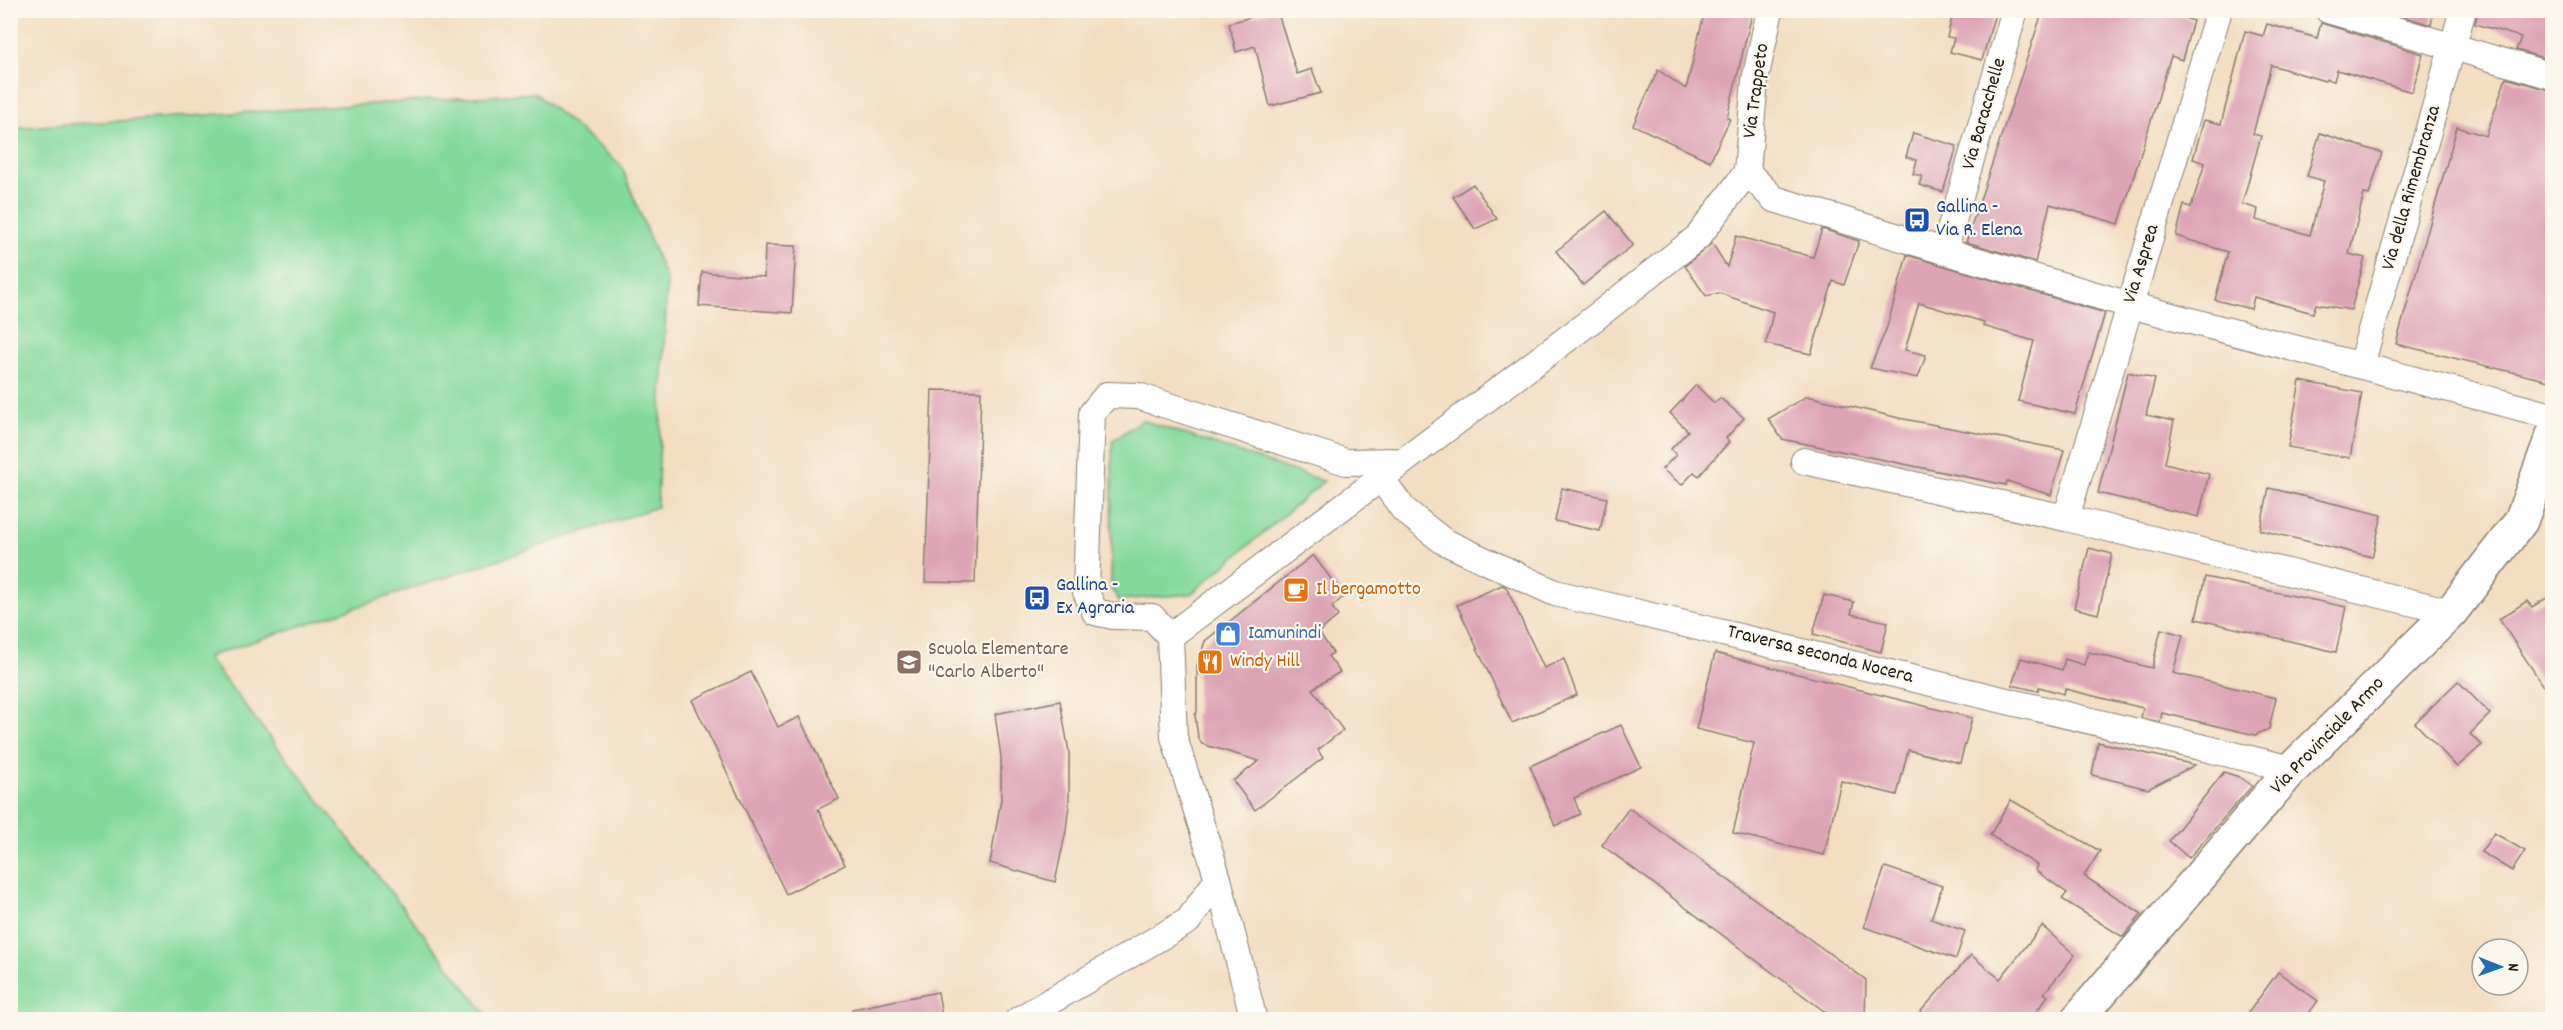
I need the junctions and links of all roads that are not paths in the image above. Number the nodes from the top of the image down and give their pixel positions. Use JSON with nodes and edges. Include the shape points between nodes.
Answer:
{"nodes":[{"id":1,"x":1770,"y":10,"type":"edge"},
{"id":2,"x":2015,"y":10,"type":"edge"},
{"id":3,"x":2219,"y":10,"type":"edge"},
{"id":4,"x":2328,"y":10,"type":"edge"},
{"id":5,"x":2463,"y":10,"type":"edge"},
{"id":6,"x":2453,"y":47,"type":"junction"},
{"id":7,"x":2553,"y":76,"type":"edge"},
{"id":8,"x":1747,"y":172,"type":"junction"},
{"id":9,"x":1944,"y":251,"type":"junction"},
{"id":10,"x":2130,"y":305,"type":"junction"},
{"id":11,"x":2361,"y":365,"type":"junction"},
{"id":12,"x":2553,"y":416,"type":"edge"},
{"id":13,"x":2553,"y":437,"type":"edge"},
{"id":14,"x":1401,"y":461,"type":"junction"},
{"id":15,"x":1804,"y":461,"type":"dead end"},
{"id":16,"x":1380,"y":477,"type":"junction"},
{"id":17,"x":2067,"y":518,"type":"junction"},
{"id":18,"x":2451,"y":612,"type":"junction"},
{"id":19,"x":1170,"y":636,"type":"junction"},
{"id":20,"x":2292,"y":769,"type":"junction"},
{"id":21,"x":1218,"y":879,"type":"junction"},
{"id":22,"x":1018,"y":1020,"type":"edge"},
{"id":23,"x":1254,"y":1020,"type":"edge"},
{"id":24,"x":2077,"y":1020,"type":"edge"}],
"edges":[{"from":1,"to":8,"type":"street","name":"Via Trappeto","via":[[1755,80]]},
{"from":2,"to":9,"type":"street","name":"Via Baracchelle"},
{"from":3,"to":10,"type":"street","name":"Via Asprea"},
{"from":4,"to":6,"type":"street"},
{"from":5,"to":6,"type":"street","name":"Via della Rimembranza"},
{"from":6,"to":7,"type":"street"},
{"from":6,"to":11,"type":"street","name":"Via della Rimembranza"},
{"from":8,"to":9,"type":"street","via":[[1774,199]]},
{"from":8,"to":14,"type":"street","via":[[1698,237]]},
{"from":9,"to":10,"type":"street"},
{"from":10,"to":11,"type":"street"},
{"from":10,"to":17,"type":"street","name":"Via Asprea"},
{"from":11,"to":12,"type":"street"},
{"from":13,"to":18,"type":"street","name":"Via Provinciale Armo","via":[[2521,521]]},
{"from":14,"to":16,"type":"street"},
{"from":14,"to":19,"type":"street","via":[[1346,462],[1138,396],[1107,395],[1092,413],[1086,592],[1095,612],[1152,617]]},
{"from":15,"to":17,"type":"street"},
{"from":16,"to":19,"type":"street"},
{"from":16,"to":20,"type":"street","name":"Traversa seconda Nocera","via":[[1404,510],[1443,541],[1555,593]]},
{"from":17,"to":18,"type":"street"},
{"from":18,"to":20,"type":"street","name":"Via Provinciale Armo"},
{"from":19,"to":21,"type":"street","via":[[1174,737]]},
{"from":20,"to":24,"type":"street","name":"Via Provinciale Armo"},
{"from":21,"to":22,"type":"street","via":[[1188,921]]},
{"from":21,"to":23,"type":"street"}]}
